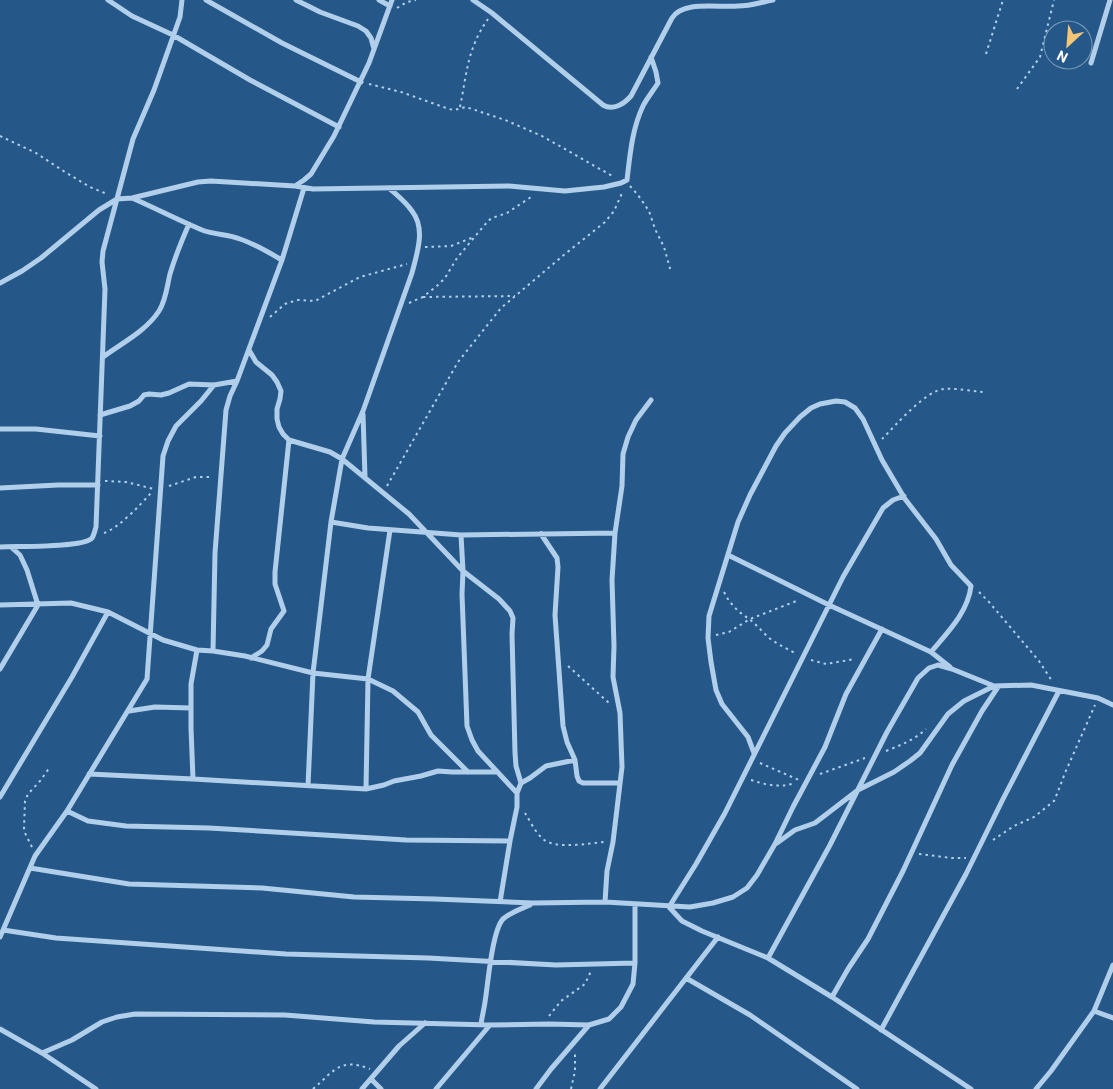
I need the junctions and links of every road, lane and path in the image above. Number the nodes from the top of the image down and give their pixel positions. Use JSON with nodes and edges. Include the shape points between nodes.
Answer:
{"nodes":[{"id":1,"x":108,"y":0,"type":"edge"},
{"id":2,"x":182,"y":0,"type":"edge"},
{"id":3,"x":206,"y":0,"type":"edge"},
{"id":4,"x":296,"y":0,"type":"edge"},
{"id":5,"x":379,"y":0,"type":"edge"},
{"id":6,"x":416,"y":0,"type":"edge"},
{"id":7,"x":473,"y":0,"type":"edge"},
{"id":8,"x":773,"y":0,"type":"edge"},
{"id":9,"x":1002,"y":0,"type":"edge"},
{"id":10,"x":1054,"y":0,"type":"edge"},
{"id":11,"x":1110,"y":0,"type":"edge"},
{"id":12,"x":391,"y":3,"type":"edge"},
{"id":13,"x":492,"y":13,"type":"junction"},
{"id":14,"x":387,"y":15,"type":"junction"},
{"id":15,"x":173,"y":36,"type":"junction"},
{"id":16,"x":374,"y":49,"type":"junction"},
{"id":17,"x":986,"y":54,"type":"dead end"},
{"id":18,"x":1093,"y":56,"type":"edge"},
{"id":19,"x":651,"y":57,"type":"junction"},
{"id":20,"x":361,"y":82,"type":"junction"},
{"id":21,"x":1017,"y":89,"type":"dead end"},
{"id":22,"x":460,"y":108,"type":"junction"},
{"id":23,"x":339,"y":127,"type":"junction"},
{"id":24,"x":0,"y":136,"type":"edge"},
{"id":25,"x":625,"y":182,"type":"junction"},
{"id":26,"x":295,"y":186,"type":"junction"},
{"id":27,"x":304,"y":188,"type":"junction"},
{"id":28,"x":389,"y":188,"type":"junction"},
{"id":29,"x":544,"y":190,"type":"junction"},
{"id":30,"x":132,"y":198,"type":"junction"},
{"id":31,"x":117,"y":199,"type":"junction"},
{"id":32,"x":189,"y":224,"type":"junction"},
{"id":33,"x":476,"y":236,"type":"junction"},
{"id":34,"x":418,"y":247,"type":"junction"},
{"id":35,"x":416,"y":255,"type":"junction"},
{"id":36,"x":282,"y":260,"type":"junction"},
{"id":37,"x":671,"y":272,"type":"dead end"},
{"id":38,"x":0,"y":283,"type":"edge"},
{"id":39,"x":516,"y":296,"type":"junction"},
{"id":40,"x":423,"y":297,"type":"junction"},
{"id":41,"x":400,"y":307,"type":"junction"},
{"id":42,"x":257,"y":324,"type":"junction"},
{"id":43,"x":249,"y":350,"type":"junction"},
{"id":44,"x":102,"y":357,"type":"junction"},
{"id":45,"x":237,"y":381,"type":"junction"},
{"id":46,"x":214,"y":385,"type":"junction"},
{"id":47,"x":983,"y":392,"type":"dead end"},
{"id":48,"x":651,"y":400,"type":"dead end"},
{"id":49,"x":363,"y":411,"type":"junction"},
{"id":50,"x":100,"y":414,"type":"junction"},
{"id":51,"x":0,"y":428,"type":"edge"},
{"id":52,"x":100,"y":436,"type":"junction"},
{"id":53,"x":289,"y":440,"type":"junction"},
{"id":54,"x":875,"y":446,"type":"junction"},
{"id":55,"x":342,"y":459,"type":"junction"},
{"id":56,"x":222,"y":476,"type":"junction"},
{"id":57,"x":365,"y":477,"type":"junction"},
{"id":58,"x":99,"y":483,"type":"junction"},
{"id":59,"x":0,"y":488,"type":"edge"},
{"id":60,"x":161,"y":488,"type":"junction"},
{"id":61,"x":383,"y":492,"type":"junction"},
{"id":62,"x":904,"y":496,"type":"junction"},
{"id":63,"x":331,"y":522,"type":"junction"},
{"id":64,"x":390,"y":530,"type":"junction"},
{"id":65,"x":615,"y":532,"type":"junction"},
{"id":66,"x":427,"y":533,"type":"junction"},
{"id":67,"x":541,"y":534,"type":"junction"},
{"id":68,"x":461,"y":535,"type":"junction"},
{"id":69,"x":92,"y":538,"type":"junction"},
{"id":70,"x":10,"y":546,"type":"junction"},
{"id":71,"x":0,"y":547,"type":"edge"},
{"id":72,"x":728,"y":555,"type":"junction"},
{"id":73,"x":463,"y":571,"type":"junction"},
{"id":74,"x":719,"y":584,"type":"junction"},
{"id":75,"x":971,"y":586,"type":"junction"},
{"id":76,"x":810,"y":596,"type":"junction"},
{"id":77,"x":0,"y":605,"type":"edge"},
{"id":78,"x":38,"y":605,"type":"junction"},
{"id":79,"x":829,"y":605,"type":"junction"},
{"id":80,"x":108,"y":612,"type":"junction"},
{"id":81,"x":750,"y":619,"type":"junction"},
{"id":82,"x":882,"y":629,"type":"junction"},
{"id":83,"x":151,"y":635,"type":"junction"},
{"id":84,"x":708,"y":638,"type":"junction"},
{"id":85,"x":197,"y":650,"type":"junction"},
{"id":86,"x":213,"y":651,"type":"junction"},
{"id":87,"x":931,"y":652,"type":"junction"},
{"id":88,"x":558,"y":657,"type":"junction"},
{"id":89,"x":803,"y":657,"type":"junction"},
{"id":90,"x":251,"y":658,"type":"junction"},
{"id":91,"x":865,"y":659,"type":"junction"},
{"id":92,"x":0,"y":669,"type":"edge"},
{"id":93,"x":952,"y":669,"type":"junction"},
{"id":94,"x":313,"y":673,"type":"junction"},
{"id":95,"x":368,"y":679,"type":"junction"},
{"id":96,"x":996,"y":686,"type":"junction"},
{"id":97,"x":1059,"y":691,"type":"junction"},
{"id":98,"x":1098,"y":698,"type":"junction"},
{"id":99,"x":1113,"y":705,"type":"edge"},
{"id":100,"x":191,"y":708,"type":"junction"},
{"id":101,"x":128,"y":711,"type":"junction"},
{"id":102,"x":620,"y":713,"type":"junction"},
{"id":103,"x":927,"y":728,"type":"dead end"},
{"id":104,"x":754,"y":753,"type":"junction"},
{"id":105,"x":875,"y":755,"type":"junction"},
{"id":106,"x":575,"y":760,"type":"junction"},
{"id":107,"x":750,"y":760,"type":"junction"},
{"id":108,"x":50,"y":766,"type":"dead end"},
{"id":109,"x":468,"y":772,"type":"junction"},
{"id":110,"x":497,"y":772,"type":"junction"},
{"id":111,"x":89,"y":774,"type":"junction"},
{"id":112,"x":742,"y":778,"type":"junction"},
{"id":113,"x":808,"y":778,"type":"junction"},
{"id":114,"x":193,"y":779,"type":"junction"},
{"id":115,"x":521,"y":783,"type":"junction"},
{"id":116,"x":620,"y":783,"type":"junction"},
{"id":117,"x":308,"y":786,"type":"junction"},
{"id":118,"x":366,"y":790,"type":"junction"},
{"id":119,"x":858,"y":790,"type":"junction"},
{"id":120,"x":517,"y":792,"type":"junction"},
{"id":121,"x":0,"y":797,"type":"edge"},
{"id":122,"x":518,"y":803,"type":"junction"},
{"id":123,"x":67,"y":811,"type":"junction"},
{"id":124,"x":992,"y":840,"type":"dead end"},
{"id":125,"x":510,"y":841,"type":"junction"},
{"id":126,"x":613,"y":842,"type":"junction"},
{"id":127,"x":775,"y":844,"type":"junction"},
{"id":128,"x":911,"y":854,"type":"junction"},
{"id":129,"x":35,"y":856,"type":"junction"},
{"id":130,"x":973,"y":858,"type":"junction"},
{"id":131,"x":30,"y":868,"type":"junction"},
{"id":132,"x":500,"y":902,"type":"junction"},
{"id":133,"x":605,"y":902,"type":"junction"},
{"id":134,"x":533,"y":903,"type":"junction"},
{"id":135,"x":635,"y":904,"type":"junction"},
{"id":136,"x":669,"y":907,"type":"junction"},
{"id":137,"x":3,"y":930,"type":"junction"},
{"id":138,"x":0,"y":937,"type":"edge"},
{"id":139,"x":718,"y":937,"type":"junction"},
{"id":140,"x":768,"y":958,"type":"junction"},
{"id":141,"x":491,"y":962,"type":"junction"},
{"id":142,"x":635,"y":963,"type":"junction"},
{"id":143,"x":594,"y":964,"type":"junction"},
{"id":144,"x":1113,"y":966,"type":"edge"},
{"id":145,"x":686,"y":978,"type":"junction"},
{"id":146,"x":832,"y":997,"type":"junction"},
{"id":147,"x":1094,"y":1011,"type":"junction"},
{"id":148,"x":1113,"y":1018,"type":"edge"},
{"id":149,"x":425,"y":1023,"type":"junction"},
{"id":150,"x":480,"y":1024,"type":"junction"},
{"id":151,"x":542,"y":1024,"type":"junction"},
{"id":152,"x":490,"y":1025,"type":"junction"},
{"id":153,"x":589,"y":1025,"type":"junction"},
{"id":154,"x":0,"y":1029,"type":"edge"},
{"id":155,"x":882,"y":1030,"type":"junction"},
{"id":156,"x":576,"y":1041,"type":"junction"},
{"id":157,"x":42,"y":1053,"type":"junction"},
{"id":158,"x":377,"y":1072,"type":"junction"},
{"id":159,"x":371,"y":1079,"type":"junction"},
{"id":160,"x":96,"y":1089,"type":"edge"},
{"id":161,"x":313,"y":1089,"type":"edge"},
{"id":162,"x":362,"y":1089,"type":"edge"},
{"id":163,"x":381,"y":1089,"type":"edge"},
{"id":164,"x":436,"y":1089,"type":"edge"},
{"id":165,"x":536,"y":1089,"type":"edge"},
{"id":166,"x":571,"y":1089,"type":"edge"},
{"id":167,"x":600,"y":1089,"type":"edge"},
{"id":168,"x":856,"y":1089,"type":"edge"},
{"id":169,"x":971,"y":1089,"type":"edge"},
{"id":170,"x":1036,"y":1089,"type":"edge"}],
"edges":[{"from":1,"to":15,"type":"street"},
{"from":2,"to":15,"type":"street"},
{"from":3,"to":20,"type":"street","via":[[282,44]]},
{"from":4,"to":16,"type":"street","via":[[366,31]]},
{"from":5,"to":12,"type":"street"},
{"from":6,"to":14,"type":"path"},
{"from":7,"to":13,"type":"street"},
{"from":8,"to":19,"type":"street","via":[[740,6],[689,6],[678,10]]},
{"from":9,"to":17,"type":"path"},
{"from":10,"to":21,"type":"path","via":[[1040,57]]},
{"from":11,"to":18,"type":"street"},
{"from":12,"to":14,"type":"street"},
{"from":13,"to":19,"type":"street","via":[[607,108],[631,96]]},
{"from":13,"to":22,"type":"path","via":[[470,52]]},
{"from":14,"to":16,"type":"street"},
{"from":15,"to":23,"type":"street"},
{"from":15,"to":31,"type":"street","via":[[133,139]]},
{"from":16,"to":20,"type":"street"},
{"from":19,"to":25,"type":"street","via":[[658,83],[638,117]]},
{"from":20,"to":22,"type":"path","via":[[449,109]]},
{"from":20,"to":23,"type":"street"},
{"from":22,"to":25,"type":"path","via":[[475,109],[542,136]]},
{"from":23,"to":26,"type":"street","via":[[311,174]]},
{"from":24,"to":31,"type":"path","via":[[36,152],[90,187]]},
{"from":25,"to":29,"type":"street","via":[[565,191]]},
{"from":25,"to":37,"type":"path","via":[[649,211]]},
{"from":25,"to":39,"type":"path","via":[[614,211],[605,222]]},
{"from":26,"to":27,"type":"street"},
{"from":26,"to":30,"type":"street","via":[[211,181]]},
{"from":27,"to":28,"type":"street"},
{"from":27,"to":36,"type":"street"},
{"from":28,"to":29,"type":"street","via":[[509,186]]},
{"from":28,"to":34,"type":"street","via":[[407,204],[417,220],[420,227]]},
{"from":29,"to":33,"type":"path","via":[[507,214],[492,218]]},
{"from":30,"to":31,"type":"street"},
{"from":30,"to":32,"type":"street"},
{"from":31,"to":38,"type":"street","via":[[41,258]]},
{"from":31,"to":44,"type":"street","via":[[102,262]]},
{"from":32,"to":36,"type":"street","via":[[240,239]]},
{"from":32,"to":44,"type":"street","via":[[160,310],[148,325]]},
{"from":33,"to":34,"type":"path","via":[[450,246]]},
{"from":33,"to":40,"type":"path","via":[[445,278]]},
{"from":34,"to":35,"type":"street"},
{"from":35,"to":41,"type":"street"},
{"from":35,"to":42,"type":"path","via":[[408,263],[360,277],[315,301],[298,300],[285,304],[273,316]]},
{"from":36,"to":42,"type":"street"},
{"from":39,"to":40,"type":"path"},
{"from":39,"to":61,"type":"path","via":[[501,308],[458,362]]},
{"from":40,"to":41,"type":"path"},
{"from":41,"to":49,"type":"street"},
{"from":42,"to":43,"type":"street"},
{"from":43,"to":45,"type":"street"},
{"from":43,"to":53,"type":"street","via":[[256,362],[277,382],[281,391],[277,419]]},
{"from":44,"to":50,"type":"street"},
{"from":45,"to":46,"type":"street"},
{"from":45,"to":56,"type":"street","via":[[226,410]]},
{"from":46,"to":50,"type":"street","via":[[189,384],[169,394],[144,395],[130,406]]},
{"from":46,"to":60,"type":"street","via":[[176,426],[168,441],[163,456]]},
{"from":47,"to":54,"type":"path","via":[[944,389],[932,393]]},
{"from":48,"to":65,"type":"street","via":[[636,420],[623,454]]},
{"from":49,"to":55,"type":"street"},
{"from":49,"to":57,"type":"street"},
{"from":50,"to":52,"type":"street"},
{"from":51,"to":52,"type":"street"},
{"from":52,"to":58,"type":"street"},
{"from":53,"to":55,"type":"street","via":[[330,452]]},
{"from":53,"to":90,"type":"street","via":[[275,572],[275,584],[284,611],[271,629],[267,645]]},
{"from":54,"to":62,"type":"street"},
{"from":54,"to":72,"type":"street","via":[[864,420],[852,405],[836,401],[811,408],[776,446],[738,522]]},
{"from":55,"to":57,"type":"street"},
{"from":55,"to":63,"type":"street"},
{"from":56,"to":60,"type":"path","via":[[196,477]]},
{"from":56,"to":86,"type":"street","via":[[215,553]]},
{"from":57,"to":61,"type":"street"},
{"from":58,"to":59,"type":"street"},
{"from":58,"to":69,"type":"street","via":[[96,527]]},
{"from":58,"to":69,"type":"path","via":[[126,482],[156,490],[111,530]]},
{"from":60,"to":83,"type":"street"},
{"from":61,"to":66,"type":"street"},
{"from":62,"to":75,"type":"street","via":[[951,565]]},
{"from":62,"to":79,"type":"street","via":[[883,508]]},
{"from":63,"to":64,"type":"street"},
{"from":63,"to":94,"type":"street"},
{"from":64,"to":66,"type":"street"},
{"from":64,"to":95,"type":"street"},
{"from":65,"to":67,"type":"street"},
{"from":65,"to":102,"type":"street","via":[[613,676]]},
{"from":66,"to":68,"type":"street"},
{"from":66,"to":73,"type":"street"},
{"from":67,"to":68,"type":"street"},
{"from":67,"to":88,"type":"street","via":[[557,558],[555,615]]},
{"from":68,"to":73,"type":"street"},
{"from":69,"to":70,"type":"street","via":[[70,545]]},
{"from":70,"to":71,"type":"street"},
{"from":70,"to":78,"type":"street","via":[[20,555]]},
{"from":72,"to":74,"type":"street"},
{"from":72,"to":76,"type":"street"},
{"from":73,"to":110,"type":"street","via":[[467,726],[478,751]]},
{"from":73,"to":115,"type":"street","via":[[499,599],[513,618],[515,753]]},
{"from":74,"to":81,"type":"path","via":[[738,611]]},
{"from":74,"to":84,"type":"street","via":[[709,616]]},
{"from":75,"to":87,"type":"street","via":[[970,596],[960,616]]},
{"from":75,"to":97,"type":"path","via":[[989,602],[1033,654]]},
{"from":76,"to":79,"type":"street"},
{"from":76,"to":81,"type":"path"},
{"from":77,"to":78,"type":"street"},
{"from":78,"to":80,"type":"street","via":[[71,603]]},
{"from":78,"to":92,"type":"street"},
{"from":79,"to":82,"type":"street"},
{"from":79,"to":89,"type":"street"},
{"from":80,"to":83,"type":"street"},
{"from":80,"to":121,"type":"street"},
{"from":81,"to":84,"type":"path","via":[[729,632]]},
{"from":81,"to":89,"type":"path","via":[[778,644]]},
{"from":82,"to":87,"type":"street"},
{"from":82,"to":91,"type":"street"},
{"from":83,"to":85,"type":"street"},
{"from":83,"to":101,"type":"street","via":[[147,679]]},
{"from":84,"to":104,"type":"street","via":[[716,690],[722,704],[748,736]]},
{"from":85,"to":86,"type":"street"},
{"from":85,"to":100,"type":"street"},
{"from":86,"to":90,"type":"street"},
{"from":87,"to":93,"type":"street"},
{"from":88,"to":102,"type":"path"},
{"from":88,"to":106,"type":"street","via":[[563,726]]},
{"from":89,"to":91,"type":"path","via":[[826,664]]},
{"from":89,"to":104,"type":"street"},
{"from":90,"to":94,"type":"street"},
{"from":91,"to":113,"type":"street"},
{"from":93,"to":96,"type":"street"},
{"from":93,"to":105,"type":"street","via":[[938,665],[918,678]]},
{"from":94,"to":95,"type":"street"},
{"from":94,"to":117,"type":"street"},
{"from":95,"to":109,"type":"street","via":[[393,691],[418,712],[431,735]]},
{"from":95,"to":118,"type":"street"},
{"from":96,"to":97,"type":"street","via":[[1031,685]]},
{"from":96,"to":119,"type":"street","via":[[964,700],[948,714],[920,753],[894,772]]},
{"from":96,"to":128,"type":"street","via":[[952,765]]},
{"from":97,"to":98,"type":"street"},
{"from":97,"to":130,"type":"street"},
{"from":98,"to":99,"type":"street"},
{"from":98,"to":124,"type":"path","via":[[1054,801],[1034,817]]},
{"from":100,"to":101,"type":"street","via":[[155,707]]},
{"from":100,"to":114,"type":"street"},
{"from":101,"to":111,"type":"street"},
{"from":102,"to":116,"type":"street"},
{"from":103,"to":105,"type":"path","via":[[910,741]]},
{"from":104,"to":107,"type":"street"},
{"from":105,"to":113,"type":"path"},
{"from":105,"to":119,"type":"street"},
{"from":106,"to":115,"type":"street","via":[[546,766]]},
{"from":106,"to":116,"type":"street","via":[[577,776],[583,784]]},
{"from":107,"to":112,"type":"street"},
{"from":107,"to":112,"type":"path","via":[[802,781],[774,786]]},
{"from":108,"to":129,"type":"path","via":[[25,801],[24,828]]},
{"from":109,"to":110,"type":"street"},
{"from":109,"to":118,"type":"street","via":[[438,771]]},
{"from":110,"to":120,"type":"street"},
{"from":111,"to":114,"type":"street"},
{"from":111,"to":123,"type":"street"},
{"from":112,"to":136,"type":"street"},
{"from":113,"to":127,"type":"street"},
{"from":114,"to":117,"type":"street"},
{"from":115,"to":120,"type":"street"},
{"from":116,"to":126,"type":"street"},
{"from":117,"to":118,"type":"street"},
{"from":119,"to":127,"type":"street","via":[[815,823],[795,830]]},
{"from":119,"to":140,"type":"street"},
{"from":120,"to":122,"type":"street"},
{"from":122,"to":125,"type":"street"},
{"from":122,"to":126,"type":"path","via":[[546,841],[564,845]]},
{"from":123,"to":125,"type":"street","via":[[88,821],[126,826],[406,840]]},
{"from":123,"to":129,"type":"street"},
{"from":125,"to":132,"type":"street"},
{"from":126,"to":133,"type":"street"},
{"from":127,"to":136,"type":"street","via":[[758,875],[733,897],[690,907]]},
{"from":128,"to":130,"type":"path"},
{"from":128,"to":146,"type":"street","via":[[868,939]]},
{"from":129,"to":131,"type":"street"},
{"from":130,"to":155,"type":"street"},
{"from":131,"to":132,"type":"street","via":[[129,884]]},
{"from":131,"to":137,"type":"street"},
{"from":132,"to":134,"type":"street"},
{"from":133,"to":134,"type":"street"},
{"from":133,"to":135,"type":"street"},
{"from":134,"to":141,"type":"street","via":[[502,920]]},
{"from":135,"to":136,"type":"street"},
{"from":135,"to":142,"type":"street"},
{"from":136,"to":139,"type":"street","via":[[682,921]]},
{"from":137,"to":138,"type":"street"},
{"from":137,"to":141,"type":"street","via":[[56,938],[286,954]]},
{"from":139,"to":140,"type":"street"},
{"from":139,"to":145,"type":"street"},
{"from":140,"to":146,"type":"street"},
{"from":141,"to":143,"type":"street"},
{"from":141,"to":150,"type":"street"},
{"from":142,"to":143,"type":"street"},
{"from":142,"to":153,"type":"street","via":[[632,984],[621,1007],[609,1019]]},
{"from":143,"to":151,"type":"path","via":[[585,984],[561,1001]]},
{"from":144,"to":147,"type":"street"},
{"from":145,"to":167,"type":"street"},
{"from":145,"to":168,"type":"street","via":[[750,1015]]},
{"from":146,"to":155,"type":"street"},
{"from":147,"to":148,"type":"street"},
{"from":147,"to":170,"type":"street"},
{"from":149,"to":150,"type":"street"},
{"from":149,"to":157,"type":"street","via":[[285,1015],[135,1014],[102,1022]]},
{"from":149,"to":158,"type":"street","via":[[398,1046]]},
{"from":150,"to":152,"type":"street"},
{"from":151,"to":152,"type":"street"},
{"from":151,"to":153,"type":"street"},
{"from":152,"to":164,"type":"street"},
{"from":153,"to":156,"type":"street"},
{"from":154,"to":157,"type":"street"},
{"from":155,"to":169,"type":"street"},
{"from":156,"to":165,"type":"street"},
{"from":156,"to":166,"type":"path"},
{"from":157,"to":160,"type":"street"},
{"from":158,"to":159,"type":"street"},
{"from":158,"to":161,"type":"path","via":[[363,1066],[342,1066]]},
{"from":159,"to":162,"type":"street"},
{"from":159,"to":163,"type":"street"}]}
